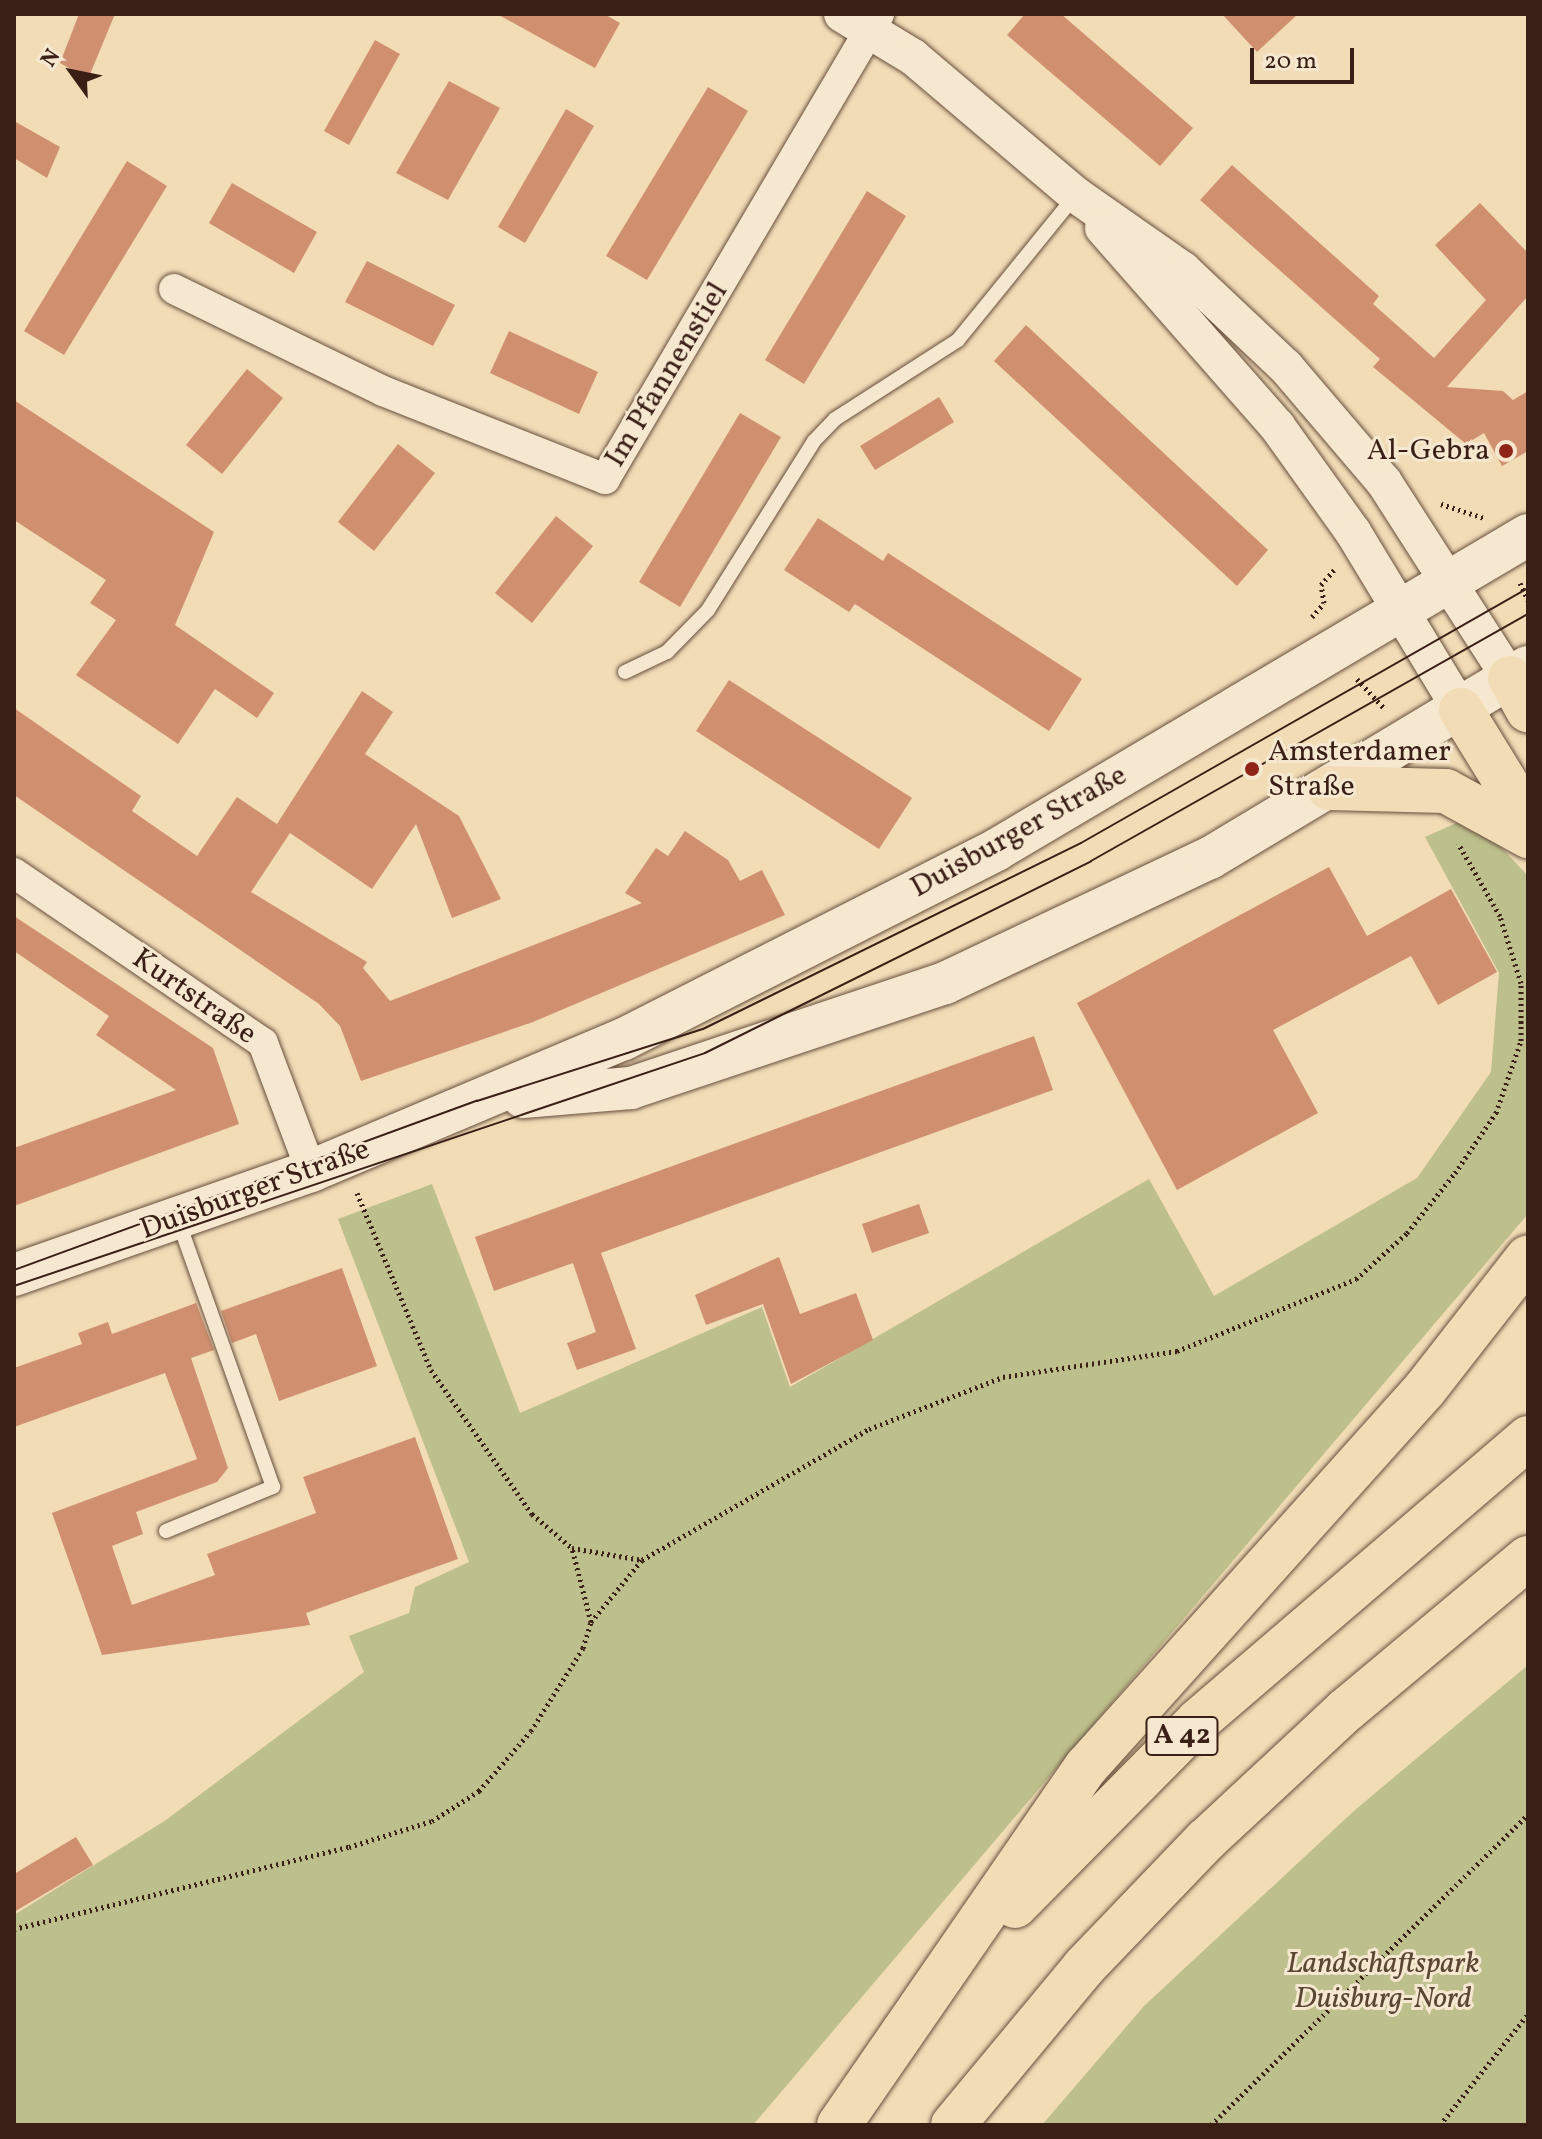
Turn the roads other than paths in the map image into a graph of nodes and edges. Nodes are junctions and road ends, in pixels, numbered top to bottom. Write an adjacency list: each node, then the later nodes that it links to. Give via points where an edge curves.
1 (842, 14): 2 (street)
2 (876, 23): 3 (street); 4 (street, Im Pfannenstiel, via 605,479 383,391)
3 (1076, 195): 6 (street, via 1183,270 1286,367 1384,482); 7 (street, via 1158,297 1277,426); 8 (lane, via 958,340 824,430 708,610 667,652)
4 (174, 289)
5 (1510, 527): 6 (main road, Duisburger Straße)
6 (1452, 579): 7 (main road, Duisburger Straße); 9 (street)
7 (1401, 610): 10 (street); 15 (main road, Duisburger Straße, via 996,850)
8 (625, 672)
9 (1522, 685): 10 (main road, Duisburger Straße)
10 (1461, 710): 11 (main road, Duisburger Straße); 12 (highway)
11 (1329, 788): 13 (highway, via 1446,791); 15 (main road, Duisburger Straße, via 1096,916 874,1012 631,1088)
12 (1528, 819)
13 (1528, 836)
14 (14, 873): 16 (street, Kurtstraße, via 263,1043)
15 (494, 1100): 16 (main road, Duisburger Straße)
16 (328, 1164): 17 (main road, Duisburger Straße)
17 (178, 1218): 19 (main road, Duisburger Straße); 21 (lane, via 273,1487)
18 (1528, 1257): 23 (highway, via 1425,1389 1087,1766)
19 (14, 1275)
20 (1528, 1438): 23 (highway, A 42, via 1198,1721 1006,1915)
21 (166, 1531)
22 (1528, 1558): 25 (highway, via 1346,1710 1206,1840 1084,1967)
23 (874, 2073): 24 (highway, A 42)
24 (839, 2125)
25 (953, 2125)

